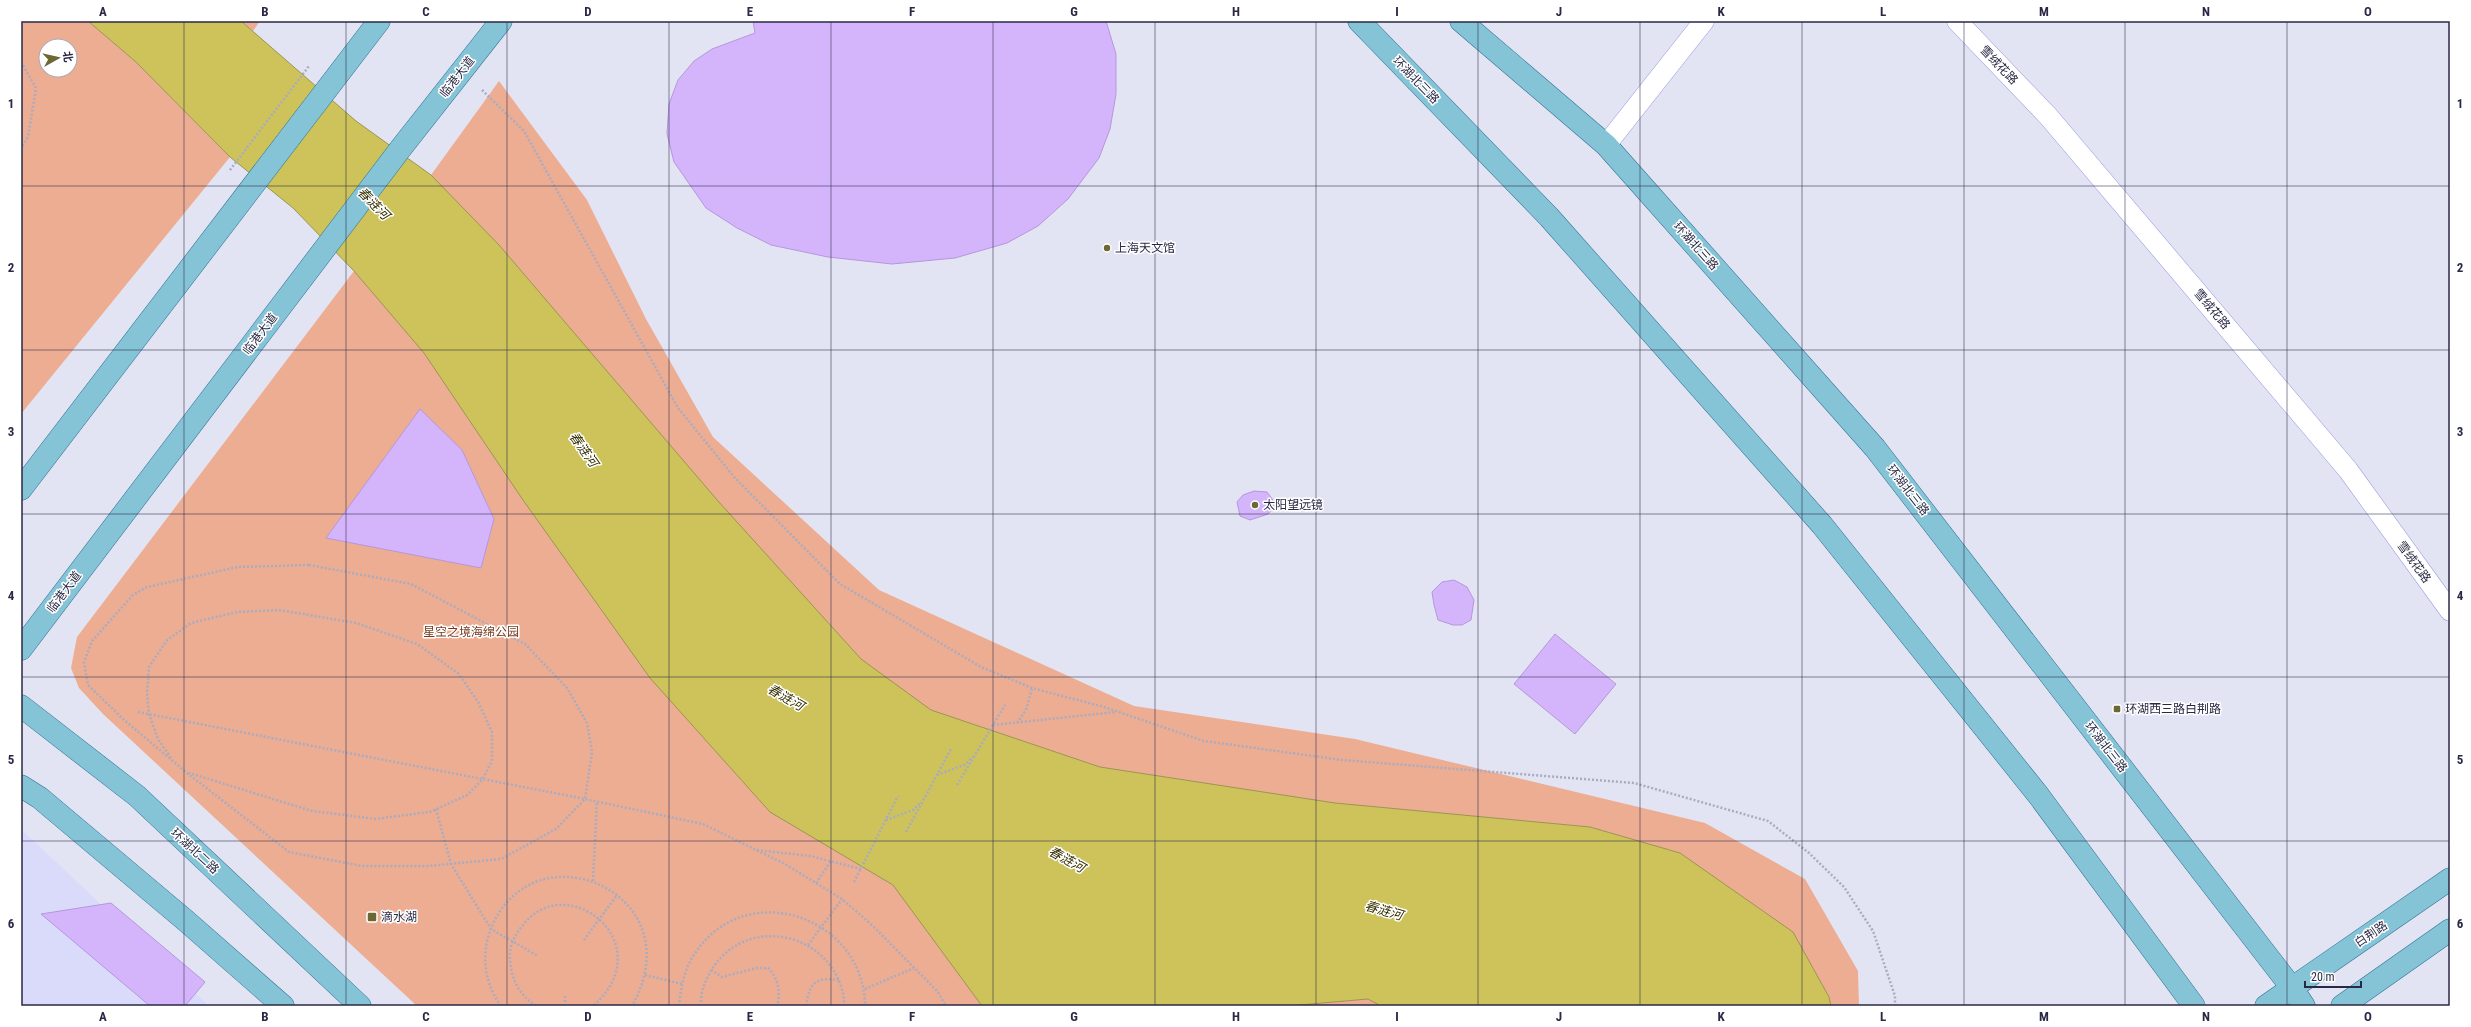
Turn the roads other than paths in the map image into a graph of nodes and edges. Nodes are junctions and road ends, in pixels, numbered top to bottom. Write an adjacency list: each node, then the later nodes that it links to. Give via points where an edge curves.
1 (379, 21): 8 (main road)
2 (501, 21): 10 (main road, 临港大道, via 401,148)
3 (1359, 21): 18 (main road, 环湖北三路, via 1549,217 1822,525 2038,796)
4 (1461, 21): 7 (main road, 环湖北三路)
5 (1704, 21): 7 (street)
6 (1957, 21): 9 (street, 雪绒花路, via 2048,116 2348,470)
7 (1606, 145): 15 (main road, 环湖北三路, via 1875,448)
8 (21, 489)
9 (2450, 611)
10 (21, 648)
11 (21, 706): 17 (main road, 环湖北二路, via 137,796)
12 (21, 786): 16 (main road, via 40,798 186,920)
13 (2450, 879): 15 (main road, 白荆路)
14 (2450, 930): 21 (main road)
15 (2292, 988): 19 (main road, 白荆路); 20 (main road, 环湖北三路)
16 (283, 1006)
17 (360, 1006)
18 (2194, 1006)
19 (2266, 1006)
20 (2304, 1006)
21 (2342, 1006)

